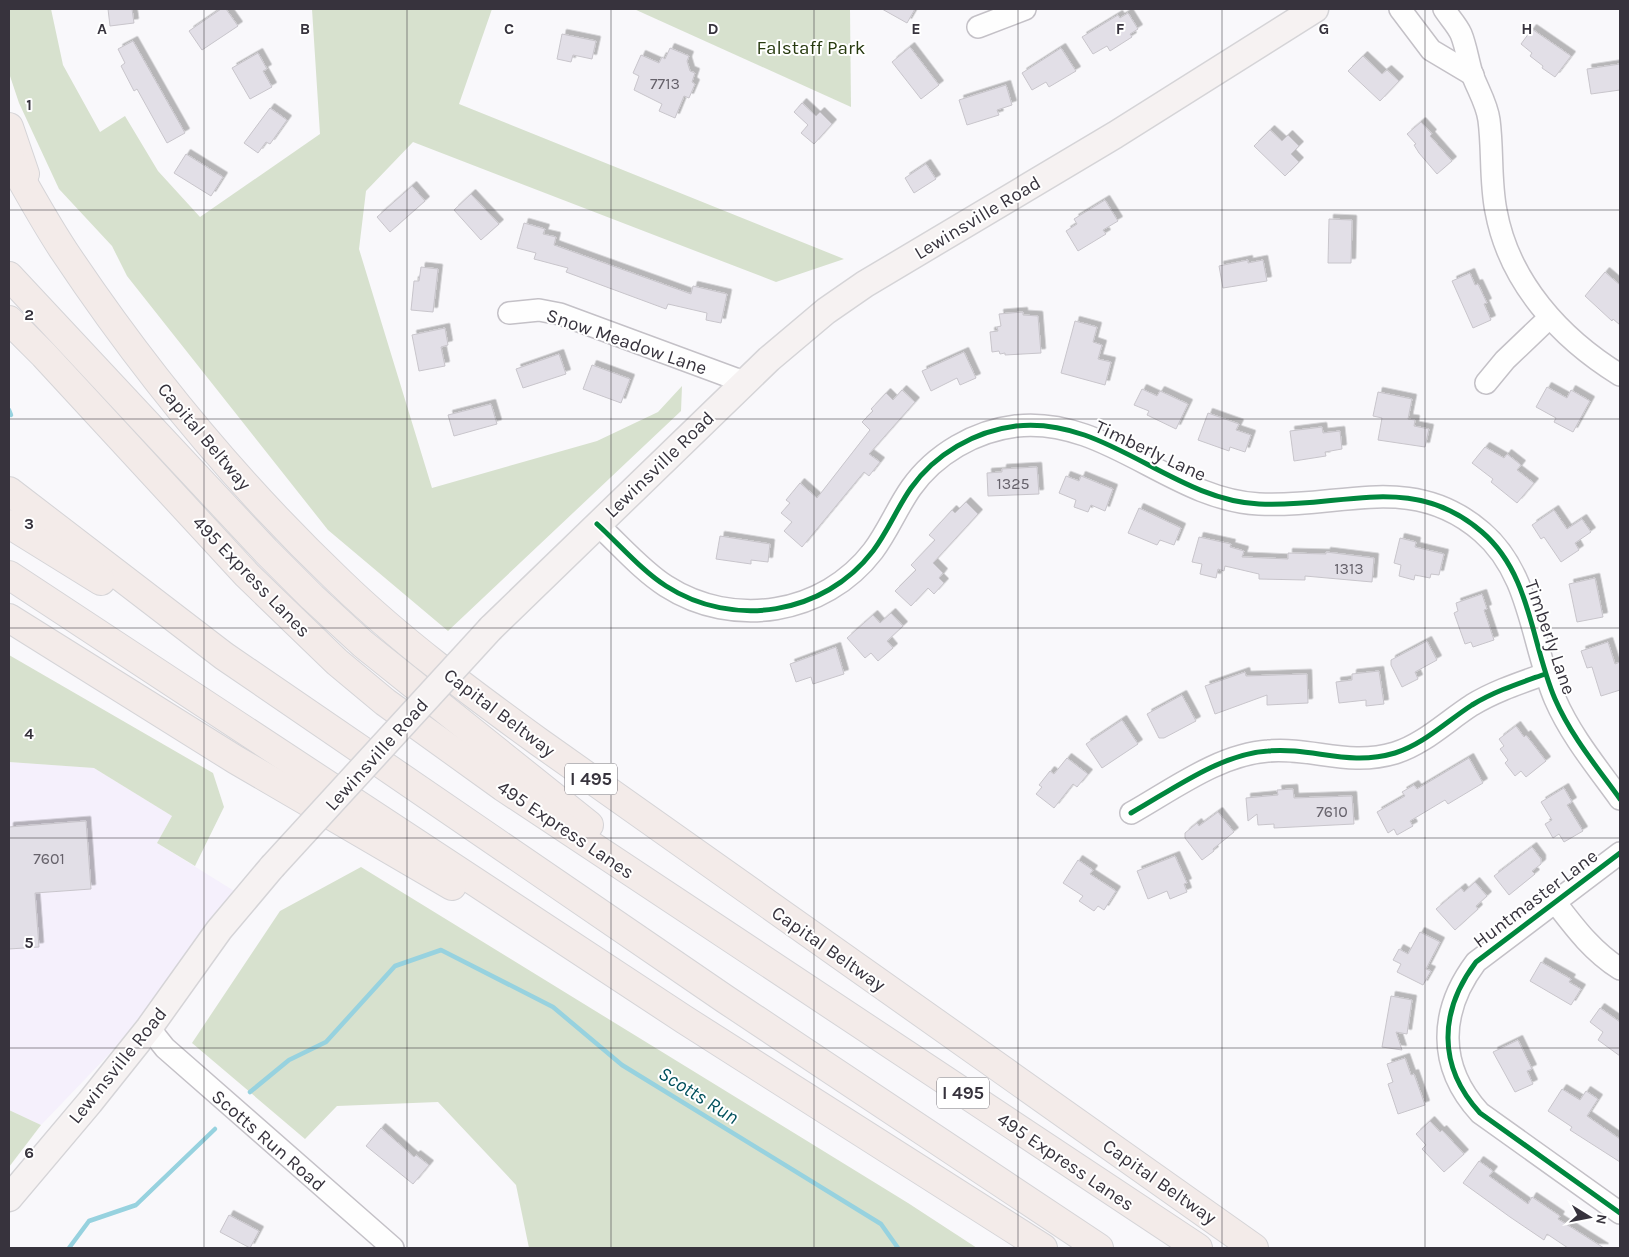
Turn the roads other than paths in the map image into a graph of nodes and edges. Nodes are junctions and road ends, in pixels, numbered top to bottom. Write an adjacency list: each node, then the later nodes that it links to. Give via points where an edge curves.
1 (1024, 9): 5 (street)
2 (1315, 9): 15 (main road, Lewinsville Road, via 1115,135 865,284 797,334)
3 (1400, 9): 6 (street, via 1431,50)
4 (1444, 9): 6 (street, via 1461,34)
5 (978, 27)
6 (1473, 76): 12 (street, via 1489,118 1492,184 1504,240 1515,268)
7 (9, 127): 9 (highway)
8 (9, 158): 9 (highway, Capital Beltway / I 495)
9 (33, 199): 38 (highway, Capital Beltway / I 495, via 111,320 222,460 341,583 404,639 538,742)
10 (9, 276): 28 (highway, via 266,551 363,644)
11 (509, 313): 15 (street, Snow Meadow Lane, via 539,310 560,314)
12 (1550, 318): 14 (street); 16 (street, via 1505,360)
13 (9, 320): 28 (highway, 495 Express Lanes / I 495, via 247,575 337,662 445,747)
14 (1620, 375)
15 (744, 382): 19 (main road, Lewinsville Road)
16 (1486, 383)
17 (9, 492): 22 (highway, I 495)
18 (9, 524): 22 (highway)
19 (597, 524): 23 (street, Timberly Lane, via 662,584 682,596 727,610 777,610 821,595 858,569 874,550 912,486 946,453 990,431 1038,425 1061,428 1083,434 1202,491 1228,499 1283,505 1395,495 1417,498 1462,517 1498,548 1511,567 1525,601); 31 (main road, Lewinsville Road, bridge, via 491,628 272,867 219,930)
20 (9, 575): 30 (highway)
21 (9, 618): 30 (highway, via 309,804)
22 (224, 656): 36 (highway, I 495, via 724,999)
23 (1545, 674): 24 (street, Timberly Lane, via 1572,732); 25 (street, via 1472,705 1418,743 1397,752 1375,758 1352,759 1292,751 1269,750 1248,754 1225,761)
24 (1620, 799)
25 (1131, 813)
26 (1620, 853): 27 (street, Huntmaster Lane)
27 (1555, 902): 29 (street, via 1584,940); 33 (street, Huntmaster Lane, via 1489,950 1463,980 1454,996 1449,1016 1447,1041 1450,1061 1457,1081 1480,1113)
28 (729, 937): 37 (highway, 495 Express Lanes / I 495)
29 (1620, 969)
30 (686, 1020): 35 (highway)
31 (149, 1028): 32 (main road, Lewinsville Road); 34 (street, Scotts Run Road, via 172,1054)
32 (9, 1198)
33 (1620, 1213)
34 (393, 1248)
35 (1043, 1248)
36 (1099, 1248)
37 (1198, 1248)
38 (1254, 1248)

